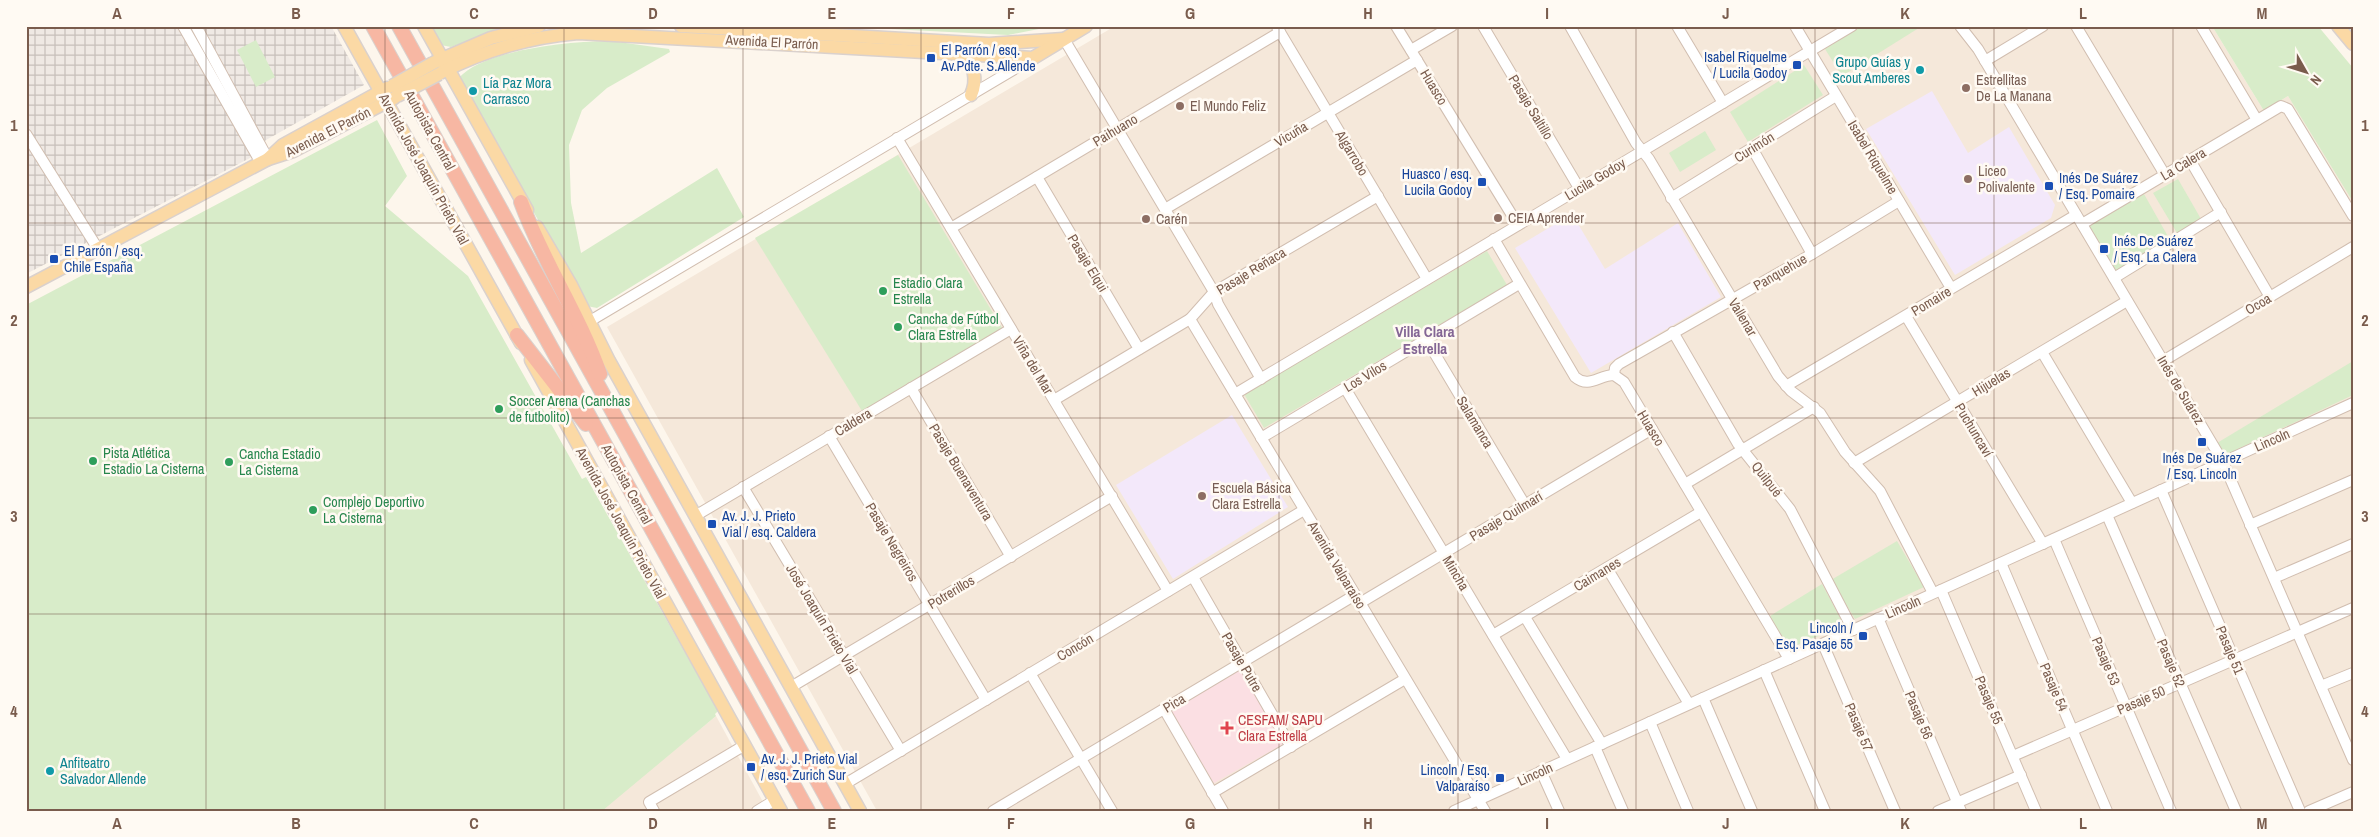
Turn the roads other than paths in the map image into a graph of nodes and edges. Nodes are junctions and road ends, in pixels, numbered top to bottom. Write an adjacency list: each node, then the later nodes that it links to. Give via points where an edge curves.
1 (183, 26): 47 (street)
2 (196, 26): 47 (street)
3 (344, 26): 35 (main road, Avenida José Joaquín Prieto Vial)
4 (373, 26): 99 (highway, Autopista Central)
5 (399, 26): 94 (highway, Autopista Central)
6 (424, 26): 34 (main road)
7 (539, 26): 23 (main road, Avenida El Parrón)
8 (681, 26): 25 (main road, Avenida El Parrón, via 989,44)
9 (1086, 26): 25 (main road)
10 (1396, 26): 28 (street, Huasco)
11 (1452, 26): 28 (street)
12 (1483, 26): 50 (street, Pasaje Saltillo)
13 (1570, 26): 45 (street, Vallenar)
14 (1677, 26): 38 (street)
15 (1795, 26): 29 (street, Isabel Riquelme)
16 (1852, 26): 29 (street, Lucila Godoy)
17 (1960, 26): 26 (street, Inés de Suárez)
18 (1965, 26): 26 (street, Inés de Suárez)
19 (2044, 26): 33 (street)
20 (2076, 26): 48 (street)
21 (2201, 26): 40 (street)
22 (2338, 26): 27 (main road)
23 (521, 28): 34 (main road, Avenida El Parrón, via 484,41)
24 (1278, 29): 39 (street, Algarrobo); 41 (street, Paihuano)
25 (1064, 39): 31 (main road); 41 (street)
26 (1972, 40): 33 (street, Inés de Suárez)
27 (2353, 44)
28 (1411, 50): 32 (street, Huasco)
29 (1810, 52): 37 (street, Isabel Riquelme); 38 (street, Lucila Godoy)
30 (961, 54): 31 (main road, Avenida El Parrón); 34 (main road, Avenida El Parrón, via 578,33 515,43); 36 (main road, via 969,61 974,73)
31 (1032, 58): 36 (street)
32 (1417, 60): 39 (street, Vicuña); 59 (street, Huasco)
33 (1985, 61): 58 (street, Inés de Suárez)
34 (440, 66): 35 (main road, Avenida El Parrón, bridge); 54 (main road)
35 (389, 94): 47 (main road, Avenida El Parrón, via 283,145); 79 (main road, Avenida José Joaquín Prieto Vial)
36 (971, 95): 43 (street)
37 (1836, 96): 44 (street, Curimón); 53 (street, Isabel Riquelme)
38 (1723, 103): 45 (street, Lucila Godoy)
39 (1328, 112): 51 (street, Algarrobo); 55 (street, Vicuña)
40 (2257, 120): 46 (street, La Calera); 57 (street, La Calera, via 2284,106)
41 (1117, 129): 49 (street, Paihuano); 55 (street)
42 (26, 134): 63 (street)
43 (897, 138): 60 (street, Viña del Mar); 76 (street)
44 (1752, 148): 52 (street, Curimón); 64 (street)
45 (1642, 151): 50 (street, Lucila Godoy); 52 (street, Vallenar)
46 (2190, 160): 48 (street, La Calera); 56 (street)
47 (264, 161): 63 (main road, Avenida El Parrón)
48 (2165, 175): 58 (street, La Calera)
49 (1037, 177): 60 (street, Paihuano); 81 (street, Pasaje Elqui)
50 (1579, 188): 59 (street, Lucila Godoy)
51 (1378, 196): 66 (street, Algarrobo); 70 (street, Pasaje Reñaca)
52 (1671, 198): 72 (street, Vallenar)
53 (1899, 201): 64 (street, Panquehue); 69 (street, Isabel Riquelme)
54 (522, 202): 76 (main road); 94 (highway, via 539,248 584,333)
55 (1165, 209): 70 (street)
56 (2220, 212): 65 (street); 71 (street)
57 (2353, 216)
58 (2079, 220): 65 (street, Inés de Suárez); 69 (street, Pomaire)
59 (1518, 225): 61 (street, Lucila Godoy)
60 (951, 228): 77 (street, Viña del Mar)
61 (1494, 239): 66 (street, Lucila Godoy); 67 (street)
62 (2353, 247): 71 (street, Ocoa)
63 (98, 249): 68 (main road, Avenida El Parrón)
64 (1812, 254): 72 (street, Panquehue, via 1740,296)
65 (2114, 278): 73 (street, Inés de Suárez)
66 (1428, 279): 85 (street, Lucila Godoy)
67 (1520, 284): 80 (street, Los Vilos); 84 (street, via 1575,377 1582,382 1590,382)
68 (26, 287)
69 (1951, 288): 74 (street, Pomaire)
70 (1214, 292): 75 (street, Pasaje Reñaca); 85 (street)
71 (2270, 297): 83 (street, Ocoa)
72 (1731, 298): 78 (street, Panquehue); 86 (street, Vallenar)
73 (2128, 301): 82 (street, Hijuelas); 83 (street, Inés de Suárez)
74 (1906, 316): 86 (street, Pomaire); 91 (street, Puchuncaví)
75 (1190, 319): 81 (street, Pasaje Reñaca); 89 (street, Avenida Valparaíso)
76 (590, 321): 112 (main road)
77 (1011, 329): 87 (street, Caldera); 90 (street, Viña del Mar)
78 (1672, 332): 84 (street, Panquehue, via 1619,364); 98 (street, Quilpué)
79 (517, 335): 99 (highway); 153 (main road, Avenida José Joaquín Prieto Vial)
80 (1426, 339): 88 (street, Los Vilos); 108 (street, Salamanca)
81 (1140, 349): 90 (street, Pasaje Reñaca)
82 (2042, 352): 91 (street, Hijuelas); 107 (street)
83 (2163, 360): 100 (street, Inés de Suárez)
84 (1614, 375): 95 (street, Huasco, via 1624,382)
85 (1261, 379): 89 (street, Lucila Godoy)
86 (1786, 386): 93 (street, Vallenar)
87 (911, 388): 96 (street, Caldera); 118 (street, Pasaje Buenaventura)
88 (1345, 388): 97 (street, Los Vilos); 117 (street, Mincha)
89 (1235, 394): 97 (street, Avenida Valparaíso)
90 (1054, 400): 106 (street, Viña del Mar)
91 (1958, 402): 101 (street, Hijuelas); 115 (street, Puchuncaví)
92 (2353, 403): 100 (street, Lincoln)
93 (1814, 407): 98 (street); 101 (street, Vallenar)
94 (611, 408): 173 (highway, Autopista Central)
95 (1652, 429): 103 (street, Huasco); 108 (street, Pasaje Quilmarí)
96 (829, 436): 104 (street, Caldera); 126 (street, Pasaje Negreiros)
97 (1261, 438): 109 (street, Avenida Valparaíso)
98 (1743, 449): 103 (street); 130 (street, Quilpué, via 1794,515)
99 (613, 459): 172 (highway, Autopista Central)
100 (2223, 462): 105 (street, Lincoln); 113 (street, Inés de Suárez)
101 (1854, 463): 124 (street, Vallenar, via 1885,500)
102 (2353, 480): 113 (street)
103 (1684, 484): 110 (street, Huasco)
104 (744, 487): 112 (street, Caldera); 134 (street, José Joaquín Prieto Vial)
105 (2161, 490): 107 (street, Lincoln); 136 (street, Pasaje 51)
106 (1112, 496): 118 (street, Potrerillos); 123 (street, Viña del Mar)
107 (2132, 503): 111 (street, Lincoln)
108 (1525, 505): 117 (street, Pasaje Quilmarí)
109 (1304, 510): 121 (street, Concón); 125 (street, Avenida Valparaíso)
110 (1701, 512): 120 (street, Caimanes); 135 (street, Huasco)
111 (2107, 514): 114 (street, Lincoln); 142 (street, Pasaje 52)
112 (695, 516): 144 (main road)
113 (2250, 525): 122 (street, Inés de Suárez)
114 (2054, 539): 115 (street, Lincoln); 148 (street, Pasaje 53)
115 (2043, 544): 119 (street, Lincoln)
116 (2353, 544): 122 (street)
117 (1444, 553): 125 (street, Pasaje Quilmarí); 132 (street, Mincha)
118 (1010, 557): 126 (street, Potrerillos)
119 (2001, 563): 124 (street, Lincoln); 151 (street, Pasaje 54)
120 (1607, 568): 128 (street, Caimanes); 147 (street)
121 (1193, 576): 123 (street, Concón); 137 (street, Pasaje Putre)
122 (2274, 578): 131 (street, Inés de Suárez)
123 (1168, 591): 139 (street, Concón)
124 (1937, 592): 129 (street, Lincoln); 157 (street, Pasaje 55)
125 (1358, 599): 137 (street, Pica); 141 (street, Avenida Valparaíso)
126 (930, 605): 134 (street, Potrerillos); 146 (street, Pasaje Negreiros)
127 (2353, 608): 131 (street, Pasaje 50)
128 (1524, 617): 132 (street, Caimanes); 154 (street)
129 (1878, 618): 130 (street, Lincoln); 169 (street, Pasaje 56)
130 (1853, 630): 133 (street, Lincoln)
131 (2297, 632): 136 (street, Pasaje 50); 143 (street, Inés de Suárez)
132 (1493, 635): 159 (street, Mincha)
133 (1823, 644): 135 (street, Lincoln); 184 (street, Pasaje 57)
134 (844, 656): 144 (street, Potrerillos); 156 (street, José Joaquín Prieto Vial)
135 (1789, 659): 138 (street, Lincoln)
136 (2234, 660): 142 (street, Pasaje 50); 190 (street, Pasaje 51)
137 (1242, 662): 149 (street, Pica); 155 (street, Pasaje Putre)
138 (1764, 670): 145 (street, Lincoln); 183 (street)
139 (1030, 673): 146 (street, Concón); 158 (street)
140 (2353, 673): 143 (street)
141 (1405, 679): 155 (street); 166 (street, Avenida Valparaíso)
142 (2180, 683): 148 (street, Pasaje 50); 189 (street, Pasaje 52)
143 (2321, 686): 152 (street, Inés de Suárez)
144 (791, 687): 163 (main road)
145 (1703, 698): 147 (street, Lincoln); 182 (street)
146 (986, 700): 156 (street, Concón)
147 (1689, 704): 150 (street, Lincoln)
148 (2126, 707): 151 (street, Pasaje 50); 188 (street, Pasaje 53)
149 (1164, 709): 158 (street, Pica); 165 (street)
150 (1650, 722): 154 (street, Lincoln); 181 (street)
151 (2073, 730): 157 (street, Pasaje 50); 187 (street, Pasaje 54)
152 (2349, 739): 160 (street, Inés de Suárez)
153 (745, 745): 167 (street); 168 (main road, Avenida José Joaquín Prieto Vial)
154 (1599, 745): 159 (street, Lincoln); 180 (street)
155 (1291, 747): 165 (street)
156 (901, 750): 163 (street, Concón)
157 (2013, 756): 162 (street, Pasaje 55)
158 (1081, 759): 170 (street, Pica); 175 (street)
159 (1567, 760): 161 (street, Lincoln)
160 (2353, 760)
161 (1541, 771): 166 (street, Lincoln); 179 (street)
162 (2021, 774): 169 (street); 186 (street, Pasaje 55)
163 (845, 784): 174 (main road)
164 (2353, 792): 191 (street)
165 (1212, 793): 176 (street)
166 (1478, 800): 177 (street, Lincoln); 178 (street, Avenida Valparaíso)
167 (651, 806)
168 (778, 806): 171 (street)
169 (1959, 807): 185 (street)
170 (997, 810)
171 (757, 811)
172 (808, 811)
173 (834, 811)
174 (860, 811)
175 (1112, 811)
176 (1223, 811)
177 (1454, 811)
178 (1485, 811)
179 (1558, 811)
180 (1623, 811)
181 (1688, 811)
182 (1752, 811)
183 (1825, 811)
184 (1895, 811)
185 (1938, 811)
186 (2036, 811)
187 (2107, 811)
188 (2170, 811)
189 (2236, 811)
190 (2300, 811)
191 (2309, 811)

